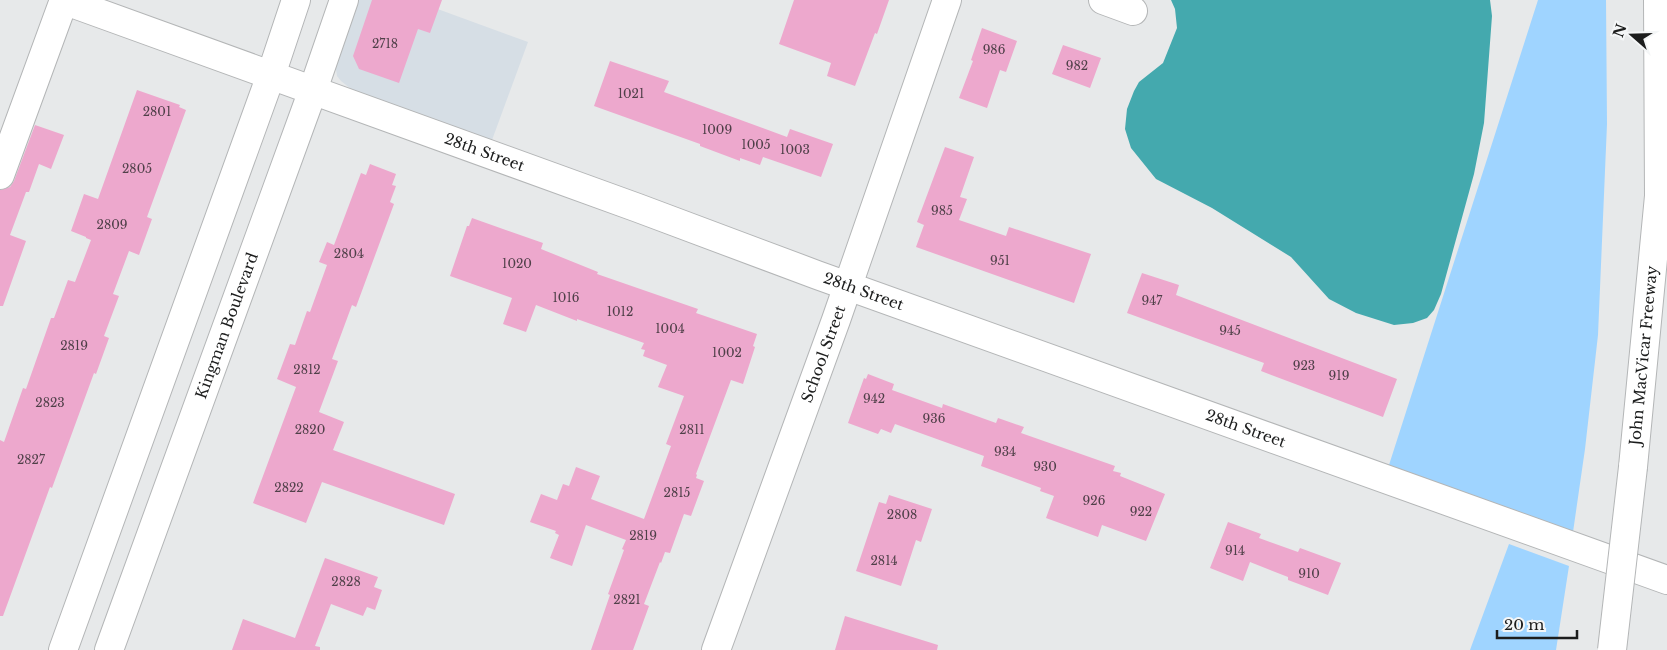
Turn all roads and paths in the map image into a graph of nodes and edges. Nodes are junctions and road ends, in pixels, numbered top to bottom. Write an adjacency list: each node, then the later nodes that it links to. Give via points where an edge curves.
1 (63, 0): 8 (main road, 28th Street); 10 (main road)
2 (296, 0): 8 (main road)
3 (344, 0): 9 (main road, Kingman Boulevard)
4 (946, 0): 11 (main road, School Street)
5 (1103, 0): 7 (main road)
6 (1658, 0): 16 (main road, John MacVicar Freeway, bridge, via 1659,196)
7 (1133, 11)
8 (271, 75): 9 (main road, 28th Street); 13 (main road)
9 (313, 90): 11 (main road, 28th Street); 14 (main road, Kingman Boulevard)
10 (0, 175)
11 (848, 286): 12 (main road, 28th Street); 15 (main road, School Street)
12 (1667, 580)
13 (63, 650)
14 (109, 650)
15 (716, 650)
16 (1612, 650)

